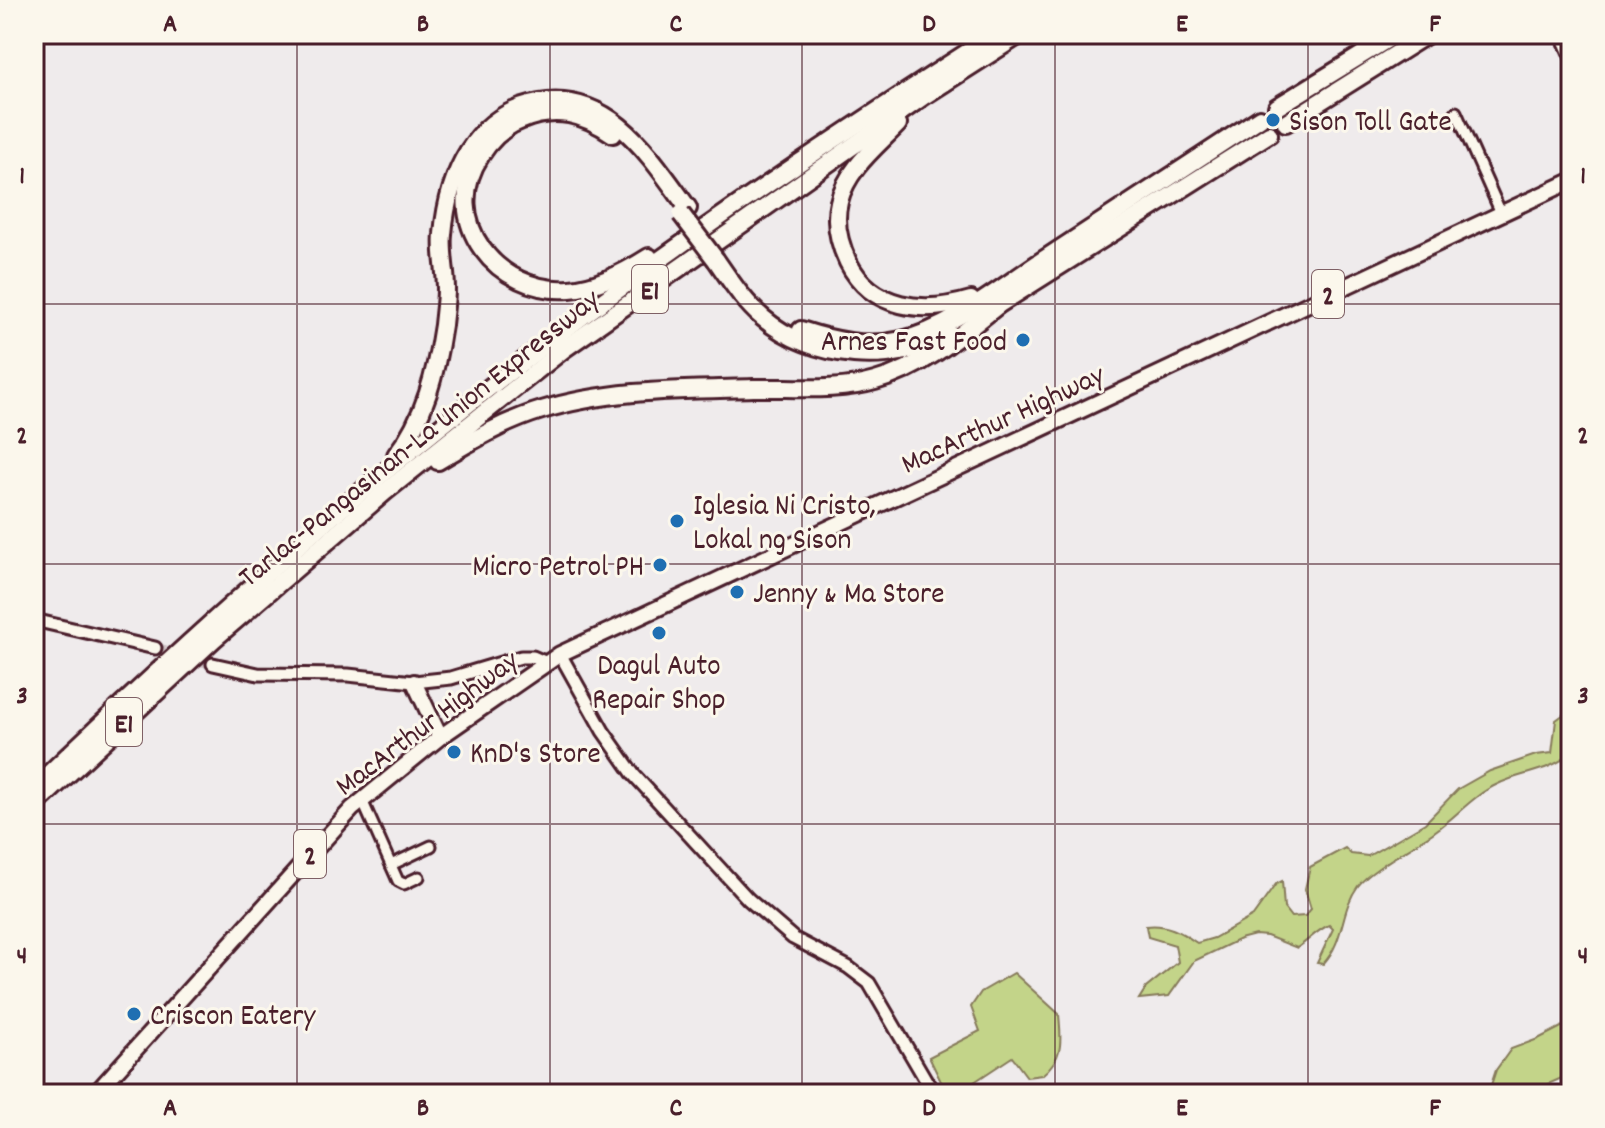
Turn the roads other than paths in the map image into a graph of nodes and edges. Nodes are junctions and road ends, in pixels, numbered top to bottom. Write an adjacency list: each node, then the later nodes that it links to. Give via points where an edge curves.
1 (996, 34): 16 (highway, Tarlac-Pangasinan-La Union Expressway / E1)
2 (1021, 34): 7 (highway, Tarlac-Pangasinan-La Union Expressway / E1)
3 (1396, 34): 8 (highway)
4 (1428, 34): 11 (highway)
5 (1560, 34): 6 (street)
6 (1571, 58)
7 (924, 96): 17 (highway, via 850,175 839,201 837,228 843,251 866,288 886,301 920,309); 19 (highway, Tarlac-Pangasinan-La Union Expressway / E1, via 564,349)
8 (1277, 107)
9 (1456, 112): 15 (street)
10 (1260, 118): 17 (highway)
11 (1286, 123)
12 (1269, 134): 17 (highway)
13 (1571, 181): 15 (highway, MacArthur Highway / 2)
14 (685, 211): 16 (highway, via 617,137 587,118 567,114 531,116 502,130 476,162 468,187 468,218 486,257 532,286 591,285); 17 (highway, via 773,312 799,330 830,339 864,345 902,340); 18 (highway, via 645,150 599,111 564,102 529,105 480,133 450,190 442,237 443,327 428,396 406,443)
15 (1501, 213): 22 (highway, MacArthur Highway / 2)
16 (700, 231): 18 (highway, Tarlac-Pangasinan-La Union Expressway / E1, via 554,337)
17 (996, 299): 19 (highway, via 938,353 875,381 671,390 542,410 481,435)
18 (381, 475): 27 (highway, Tarlac-Pangasinan-La Union Expressway / E1, via 168,660)
19 (385, 492): 29 (highway, Tarlac-Pangasinan-La Union Expressway / E1, via 214,639)
20 (34, 620): 21 (street)
21 (155, 648)
22 (560, 654): 23 (highway, MacArthur Highway / 2); 34 (street, via 634,775 764,913 793,938 869,983)
23 (547, 663): 25 (street, via 521,657 451,678); 26 (highway, MacArthur Highway / 2)
24 (213, 664): 25 (street, via 258,674)
25 (414, 682): 26 (highway)
26 (440, 737): 28 (highway, MacArthur Highway / 2)
27 (34, 788)
28 (362, 800): 31 (street); 33 (highway, MacArthur Highway / 2)
29 (34, 806)
30 (431, 846): 31 (street)
31 (391, 865): 32 (street, via 400,883)
32 (419, 877)
33 (95, 1094)
34 (934, 1094)

